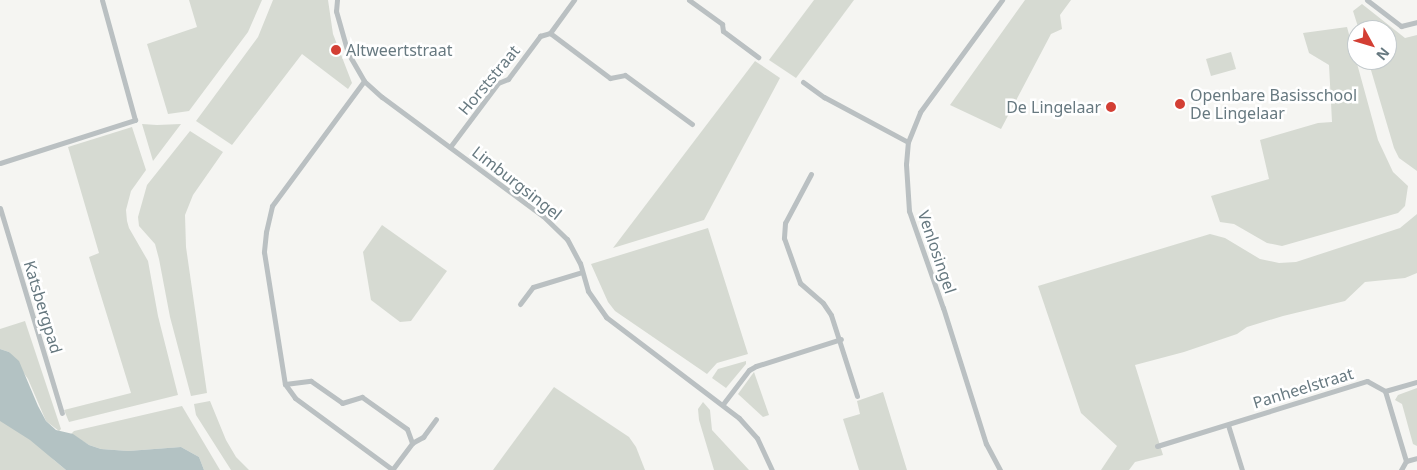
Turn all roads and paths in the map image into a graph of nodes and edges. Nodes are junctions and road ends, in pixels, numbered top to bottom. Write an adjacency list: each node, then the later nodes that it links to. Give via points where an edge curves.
1 (102, 0): 15 (street, via 135,120)
2 (337, 0): 10 (street, Limburgsingel, via 336,11 348,53)
3 (574, 0): 8 (street, Horststraat)
4 (689, 0): 9 (street, via 722,24 723,31)
5 (1002, 0): 13 (street, Venlosingel, via 920,112)
6 (1367, 0): 7 (street, via 1401,26)
7 (1417, 22)
8 (550, 33): 12 (street, via 610,78 625,75); 14 (street, Horststraat, via 540,36 508,79 498,83)
9 (758, 57)
10 (364, 81): 14 (street, Limburgsingel); 22 (street, via 272,206 264,252)
11 (803, 82): 13 (street)
12 (692, 124)
13 (908, 142): 35 (street, Venlosingel, via 909,210 986,444)
14 (450, 147): 18 (street, Limburgsingel, via 543,216 567,240)
15 (0, 163)
16 (811, 174): 20 (street, via 785,223 784,238 800,283 823,303)
17 (0, 208): 26 (street, Katsbergpad)
18 (582, 272): 19 (street, via 533,287); 25 (street, Limburgsingel, via 588,291 606,317)
19 (520, 304)
20 (840, 339): 24 (street); 25 (street, via 757,365 749,370)
21 (1417, 382): 23 (street)
22 (285, 384): 29 (street, via 311,381 342,403 362,397 407,429); 33 (street, via 295,398)
23 (1385, 392): 28 (street, Panheelstraat, via 1367,381); 32 (street)
24 (857, 396)
25 (723, 404): 34 (street, Limburgsingel, via 757,438)
26 (62, 413)
27 (436, 419): 29 (street, via 423,437)
28 (1228, 425): 30 (street, Panheelstraat); 36 (street)
29 (412, 443): 33 (street)
30 (1157, 446)
31 (1417, 458): 32 (street)
32 (1406, 461): 37 (street)
33 (392, 470)
34 (772, 470)
35 (1000, 470)
36 (1242, 470)
37 (1401, 470)

